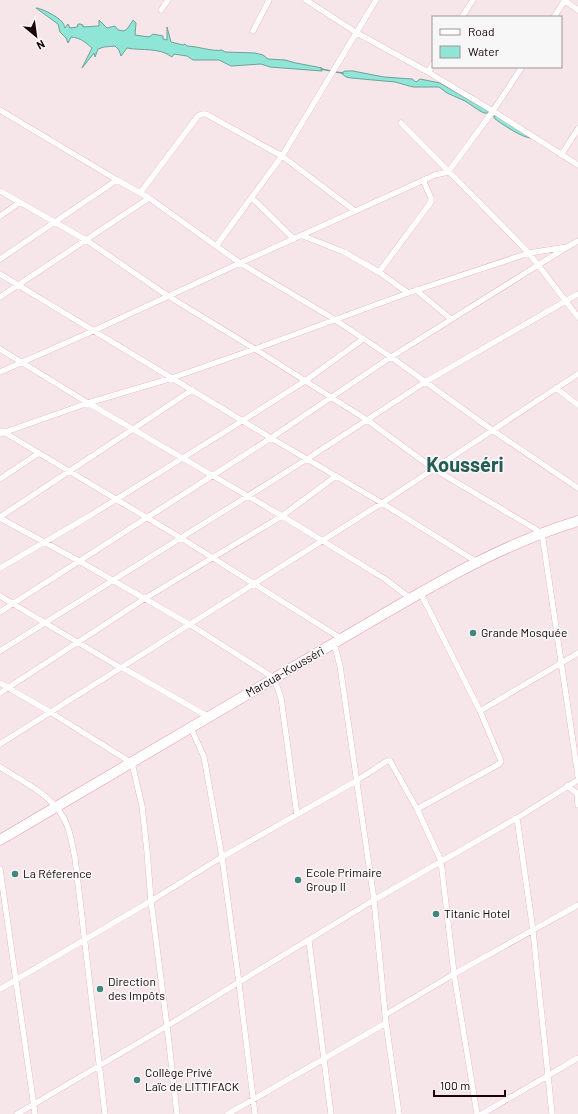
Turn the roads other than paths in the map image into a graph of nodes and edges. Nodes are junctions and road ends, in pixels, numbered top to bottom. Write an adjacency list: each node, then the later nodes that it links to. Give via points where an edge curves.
1 (168, 0): 7 (street)
2 (269, 0): 11 (street)
3 (306, 0): 12 (street)
4 (376, 0): 12 (street)
5 (473, 0): 9 (street)
6 (564, 0): 8 (street); 10 (street)
7 (161, 10)
8 (578, 10)
9 (463, 16)
10 (555, 16)
11 (253, 31)
12 (357, 32): 15 (street); 21 (street)
13 (432, 66): 15 (street)
14 (521, 68): 17 (street)
15 (428, 72): 17 (street)
16 (0, 110): 24 (street)
17 (493, 111): 20 (street); 23 (street)
18 (401, 123): 23 (street)
19 (578, 128): 20 (street)
20 (561, 155): 22 (street)
21 (282, 156): 27 (street, via 202,114); 29 (street); 31 (street)
22 (578, 165)
23 (448, 172): 25 (street); 40 (street)
24 (117, 180): 27 (street); 33 (street)
25 (423, 180): 31 (street); 44 (street, via 431,202)
26 (0, 191): 30 (street)
27 (140, 193): 28 (street)
28 (149, 198): 36 (street); 38 (street)
29 (252, 198): 35 (street); 38 (street)
30 (19, 203): 32 (street); 33 (street)
31 (355, 211): 34 (street)
32 (0, 216)
33 (56, 222): 36 (street); 41 (street)
34 (303, 236): 35 (street); 44 (street, via 338,248)
35 (294, 239): 42 (street)
36 (86, 240): 46 (street); 50 (street)
37 (578, 241): 39 (street)
38 (216, 246): 42 (street)
39 (568, 247): 40 (street); 43 (street)
40 (529, 253): 43 (street); 47 (street)
41 (0, 259)
42 (240, 263): 50 (street); 54 (street)
43 (538, 265): 52 (street); 55 (street)
44 (379, 272): 48 (street)
45 (0, 274): 46 (street)
46 (18, 285): 51 (street); 56 (street)
47 (416, 290): 48 (street); 55 (street)
48 (408, 293): 54 (street)
49 (578, 294): 52 (street)
50 (168, 296): 56 (street); 59 (street)
51 (0, 297)
52 (566, 301): 53 (street); 66 (street)
53 (578, 317)
54 (334, 319): 57 (street); 59 (street)
55 (451, 319): 60 (street)
56 (93, 331): 61 (street); 64 (street)
57 (363, 339): 60 (street); 65 (street)
58 (0, 348): 61 (street)
59 (255, 349): 64 (street); 65 (street)
60 (391, 357): 66 (street); 69 (street)
61 (20, 362): 62 (street); 70 (street)
62 (0, 372)
63 (578, 374): 67 (street)
64 (172, 378): 68 (street); 70 (street)
65 (305, 381): 69 (street); 72 (street)
66 (425, 382): 73 (street); 75 (street)
67 (556, 388): 71 (street); 75 (street)
68 (192, 390): 72 (street); 74 (street)
69 (331, 398): 73 (street); 77 (street)
70 (88, 403): 74 (street); 76 (street)
71 (578, 405)
72 (242, 420): 77 (street); 79 (street)
73 (367, 420): 80 (street); 81 (street)
74 (133, 428): 79 (street); 82 (street)
75 (492, 430): 81 (street); 86 (street)
76 (1, 432): 78 (street)
77 (271, 438): 80 (street); 83 (street)
78 (39, 453): 82 (street); 85 (street)
79 (182, 457): 83 (street); 88 (street)
80 (308, 459): 84 (street); 87 (street)
81 (434, 469): 89 (street); 94 (street)
82 (69, 471): 88 (street); 91 (street)
83 (212, 476): 87 (street); 92 (street)
84 (336, 476): 89 (street); 90 (street)
85 (0, 479)
86 (578, 488)
87 (248, 497): 90 (street); 95 (street)
88 (116, 499): 92 (street); 97 (street)
89 (382, 503): 96 (street); 100 (street)
90 (282, 516): 96 (street); 98 (street)
91 (0, 517): 97 (street)
92 (145, 518): 95 (street); 99 (street)
93 (578, 521): 94 (highway, Maroua-Kousséri)
94 (542, 533): 100 (highway, Maroua-Kousséri); 116 (street)
95 (180, 538): 98 (street); 102 (street)
96 (322, 541): 103 (street); 106 (street, via 385,579)
97 (44, 542): 99 (street); 101 (street)
98 (213, 558): 103 (street); 107 (street)
99 (79, 561): 102 (street); 108 (street)
100 (477, 562): 104 (highway, Maroua-Kousséri)
101 (0, 568)
102 (113, 580): 107 (street); 110 (street)
103 (254, 584): 111 (street); 112 (street)
104 (420, 592): 106 (highway, Maroua-Kousséri); 122 (street)
105 (0, 596): 108 (street)
106 (410, 598): 112 (highway, Maroua-Kousséri)
107 (144, 599): 111 (street); 113 (street)
108 (14, 604): 109 (street); 110 (street)
109 (0, 612)
110 (46, 623): 113 (street); 114 (street)
111 (189, 624): 117 (street); 118 (street)
112 (338, 641): 118 (highway, Maroua-Kousséri); 131 (street)
113 (79, 642): 117 (street); 120 (street)
114 (0, 651)
115 (578, 653): 116 (street)
116 (560, 664): 122 (street); 129 (street)
117 (120, 668): 123 (street); 124 (street)
118 (274, 678): 124 (highway, Maroua-Kousséri); 137 (street, via 281,698)
119 (0, 684): 120 (street)
120 (8, 688): 121 (street); 123 (street)
121 (0, 693)
122 (480, 710): 136 (street, via 501,757 501,763)
123 (50, 712): 126 (street); 127 (street)
124 (209, 718): 125 (highway, Maroua-Kousséri)
125 (191, 728): 127 (highway, Maroua-Kousséri); 140 (street, via 204,757)
126 (0, 744)
127 (132, 763): 135 (highway, Maroua-Kousséri); 144 (street, via 142,806)
128 (0, 767): 135 (street, via 50,799)
129 (578, 776)
130 (578, 780): 132 (street)
131 (356, 781): 136 (street, via 390,761); 137 (street); 143 (street)
132 (567, 786): 133 (street); 138 (street)
133 (577, 794): 134 (street)
134 (578, 805)
135 (57, 807): 139 (highway, Maroua-Kousséri); 147 (street, via 68,826 75,858)
136 (417, 809): 141 (street)
137 (297, 815): 140 (street)
138 (517, 818): 141 (street); 146 (street)
139 (0, 840)
140 (222, 857): 144 (street); 151 (street)
141 (441, 861): 143 (street); 149 (street)
142 (0, 869): 150 (street)
143 (374, 900): 148 (street); 153 (street)
144 (151, 901): 147 (street); 155 (street)
145 (578, 905): 146 (street)
146 (533, 931): 149 (street); 159 (street)
147 (84, 940): 150 (street); 158 (street)
148 (309, 941): 151 (street); 156 (street)
149 (454, 974): 153 (street); 170 (street)
150 (16, 980): 152 (street); 161 (street)
151 (240, 983): 155 (street); 160 (street)
152 (0, 989)
153 (385, 1015): 154 (street)
154 (386, 1023): 156 (street); 169 (street)
155 (168, 1026): 158 (street); 165 (street)
156 (324, 1058): 160 (street); 168 (street)
157 (578, 1058): 159 (street)
158 (100, 1064): 161 (street); 164 (street)
159 (549, 1075): 171 (street); 172 (street)
160 (253, 1099): 166 (street); 167 (street)
161 (34, 1104): 162 (street); 163 (street)
162 (17, 1114)
163 (35, 1114)
164 (105, 1114)
165 (177, 1114)
166 (228, 1114)
167 (255, 1114)
168 (331, 1114)
169 (399, 1114)
170 (477, 1114)
171 (482, 1114)
172 (552, 1114)

